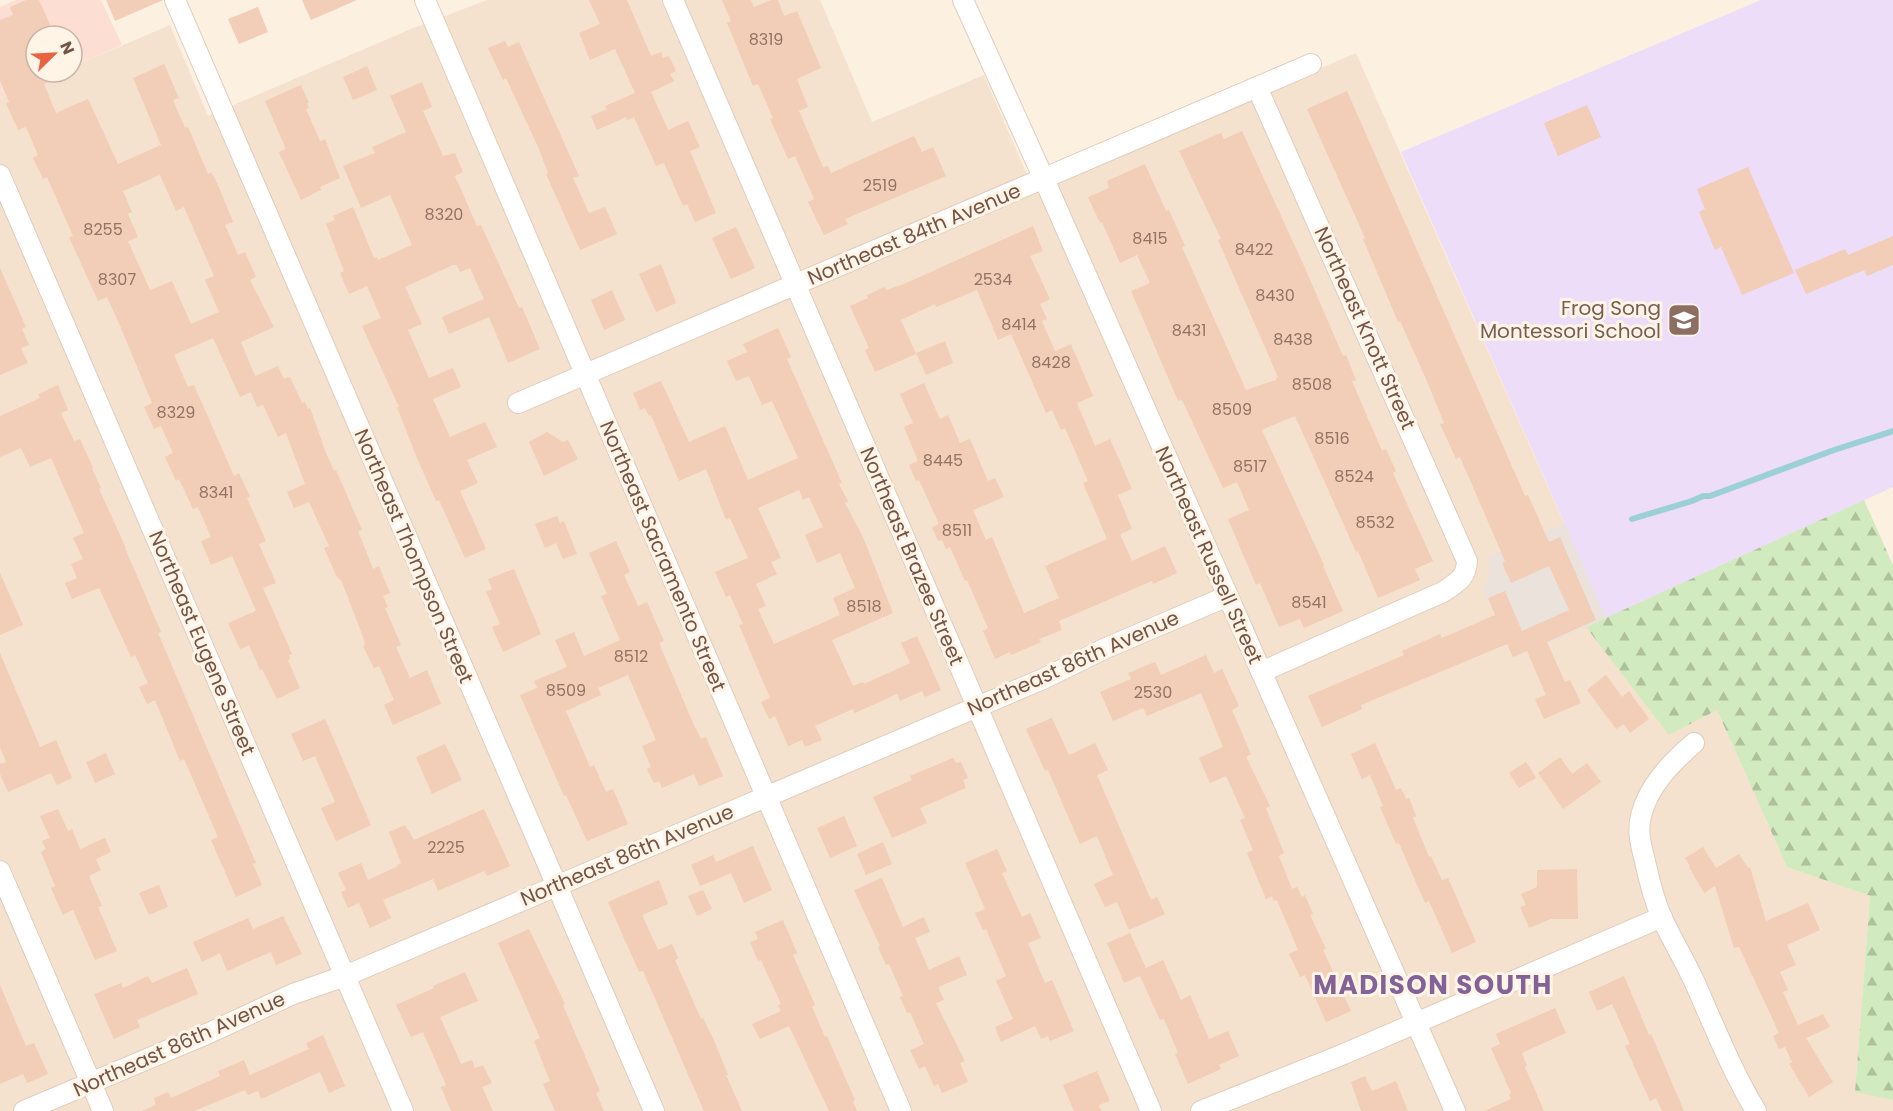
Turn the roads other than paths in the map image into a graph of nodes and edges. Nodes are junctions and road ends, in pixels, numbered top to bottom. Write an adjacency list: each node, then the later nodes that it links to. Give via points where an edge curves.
1 (175, 0): 18 (street, Northeast Thompson Street)
2 (425, 0): 10 (street, Northeast Sacramento Street)
3 (673, 0): 9 (street, Northeast Brazee Street)
4 (963, 0): 8 (street, Northeast Russell Street)
5 (1311, 64): 6 (street, Northeast 84th Avenue)
6 (1257, 87): 8 (street, Northeast 84th Avenue); 13 (street, Northeast Knott Street, via 1467,561 1459,581 1443,592)
7 (0, 175): 20 (street, Northeast Eugene Street)
8 (1044, 179): 9 (street, Northeast 84th Avenue); 12 (street, Northeast Russell Street)
9 (795, 284): 10 (street, Northeast 84th Avenue); 14 (street, Northeast Brazee Street)
10 (585, 375): 11 (street, Northeast 84th Avenue); 16 (street, Northeast Sacramento Street)
11 (518, 403)
12 (1228, 596): 13 (street, Northeast Russell Street); 14 (street, Northeast 86th Avenue)
13 (1261, 672): 21 (street, Northeast Russell Street)
14 (976, 706): 16 (street, Northeast 86th Avenue); 28 (street, Northeast Brazee Street)
15 (1694, 743): 19 (street, via 1663,773 1641,815 1641,845)
16 (765, 795): 18 (street, Northeast 86th Avenue); 27 (street, Northeast Sacramento Street)
17 (0, 871): 22 (street)
18 (556, 886): 20 (street, Northeast 86th Avenue); 26 (street, Northeast Thompson Street)
19 (1662, 917): 21 (street); 31 (street)
20 (345, 976): 22 (street, Northeast 86th Avenue, via 293,994); 25 (street, Northeast Eugene Street)
21 (1417, 1022): 29 (street); 30 (street, Northeast Russell Street)
22 (91, 1083): 23 (street, Northeast 86th Avenue); 24 (street)
23 (24, 1111)
24 (103, 1111)
25 (404, 1111)
26 (654, 1111)
27 (901, 1111)
28 (1151, 1111)
29 (1201, 1111)
30 (1455, 1111)
31 (1756, 1111)

